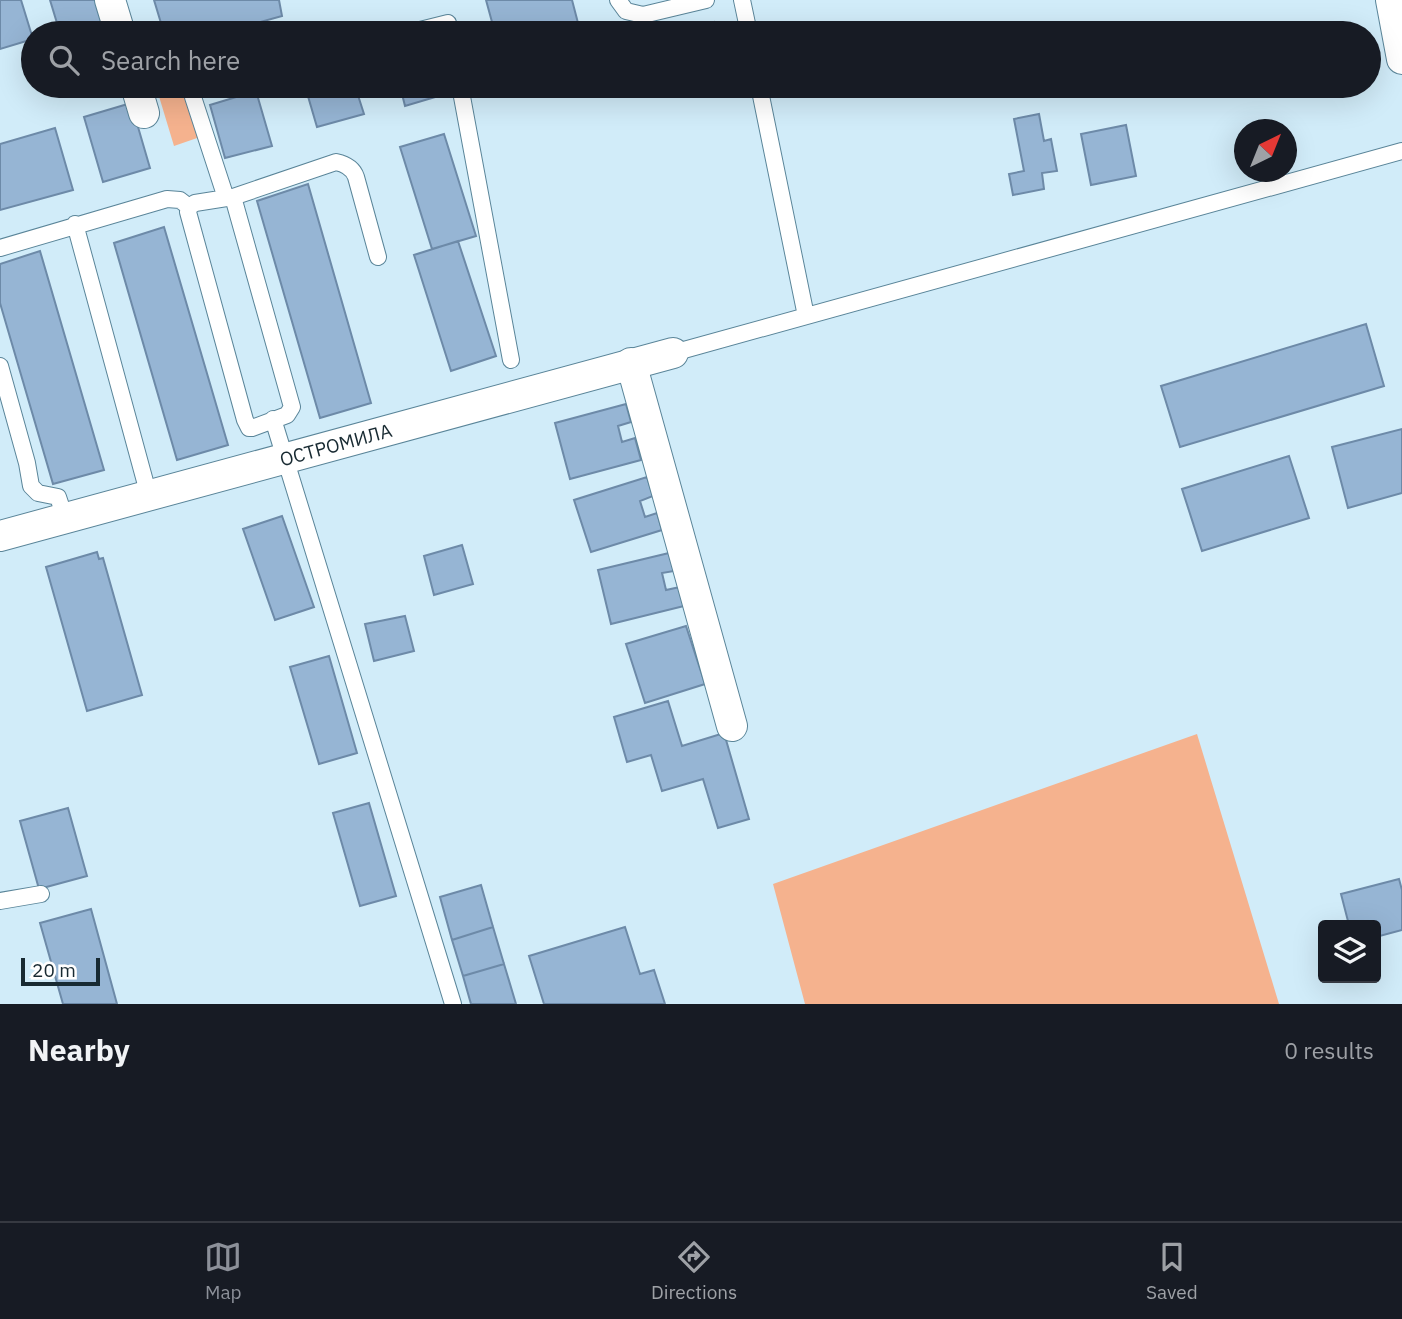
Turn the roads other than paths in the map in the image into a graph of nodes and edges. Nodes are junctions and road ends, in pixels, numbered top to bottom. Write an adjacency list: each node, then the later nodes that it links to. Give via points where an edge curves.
1 (110, 0): 6 (street)
2 (618, 0): 3 (lane, via 626,11 643,15)
3 (706, 0)
4 (742, 0): 7 (lane)
5 (1391, 0): 8 (street)
6 (116, 21)
7 (746, 21)
8 (1402, 59)
9 (193, 98): 13 (lane)
10 (462, 98): 20 (lane)
11 (762, 98): 18 (lane)
12 (1402, 151): 18 (lane)
13 (229, 197): 14 (lane); 17 (lane, via 336,162 344,164 356,177); 23 (lane, via 292,407 287,415)
14 (188, 207): 15 (lane, via 180,200 167,199); 23 (lane, via 245,420 252,428)
15 (75, 224): 16 (lane); 25 (lane)
16 (0, 248)
17 (378, 257)
18 (806, 316): 19 (lane)
19 (673, 353): 21 (street, ОСТРОМИЛА)
20 (511, 360)
21 (631, 363): 24 (street, ОСТРОМИЛА); 28 (street)
22 (0, 366): 26 (lane, via 31,486 38,493 58,497)
23 (273, 419): 24 (lane)
24 (286, 458): 25 (street, ОСТРОМИЛА); 31 (lane)
25 (149, 496): 26 (street, ОСТРОМИЛА)
26 (65, 518): 27 (street, ОСТРОМИЛА)
27 (0, 536)
28 (733, 726)
29 (41, 894): 30 (lane)
30 (0, 901)
31 (453, 1004)

